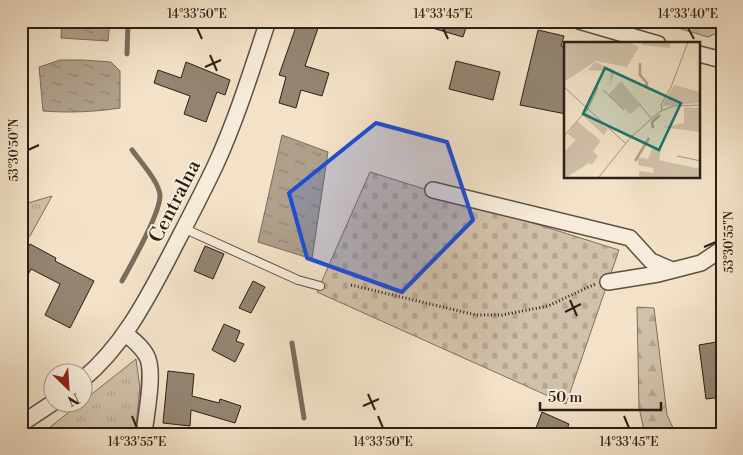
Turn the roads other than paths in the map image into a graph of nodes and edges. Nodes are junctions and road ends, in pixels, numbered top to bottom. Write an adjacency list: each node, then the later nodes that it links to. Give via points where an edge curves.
1 (268, 21): 7 (street, Centralna, via 216,164)
2 (578, 21): 3 (street)
3 (651, 42)
4 (700, 54): 5 (street)
5 (722, 60)
6 (433, 190): 9 (street, via 630,238 651,261)
7 (184, 228): 11 (lane, via 298,280); 12 (street, Centralna, via 146,301)
8 (722, 249): 9 (street, via 701,263)
9 (672, 270): 10 (street)
10 (608, 282)
11 (320, 286)
12 (125, 333): 13 (street, Centralna); 16 (street, via 148,358 150,369)
13 (92, 371)
14 (42, 410): 15 (street)
15 (21, 424)
16 (144, 434)

